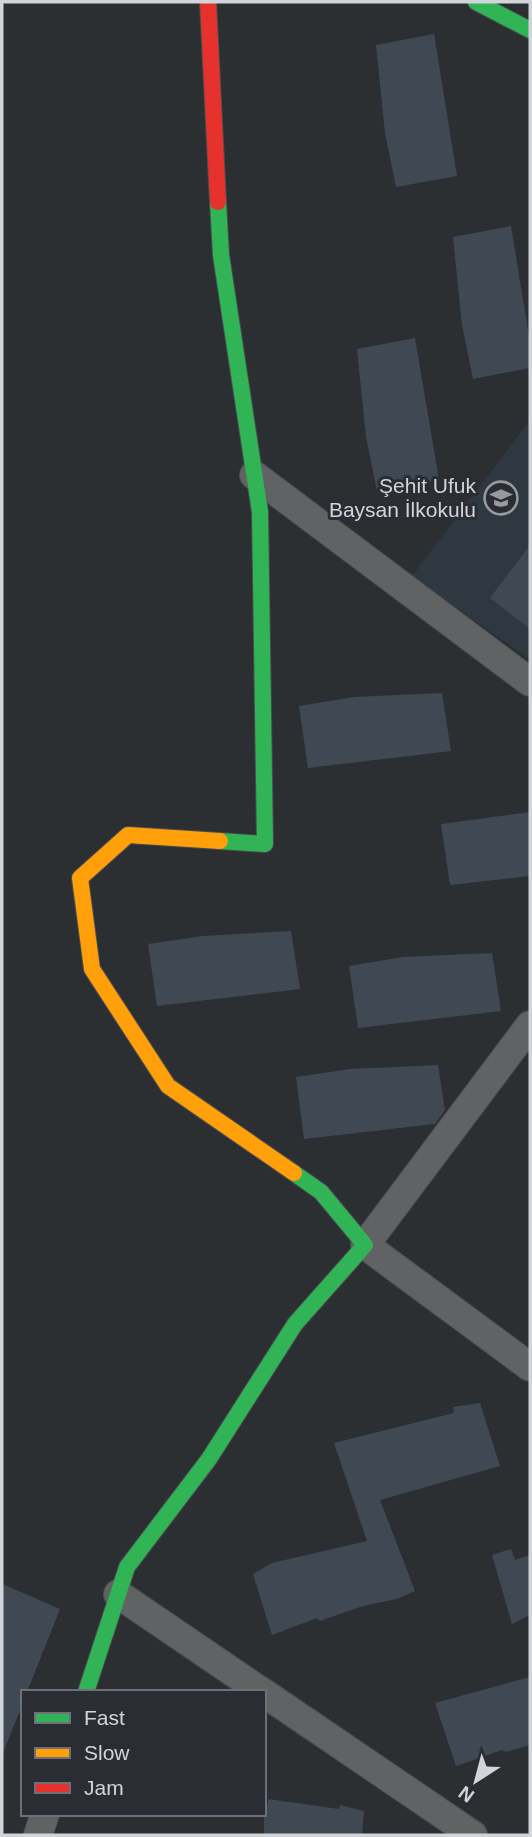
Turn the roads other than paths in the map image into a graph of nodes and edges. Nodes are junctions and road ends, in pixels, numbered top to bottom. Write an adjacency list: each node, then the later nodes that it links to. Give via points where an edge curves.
1 (208, 2): 4 (street, via 221,255)
2 (476, 2): 3 (street)
3 (530, 30)
4 (254, 475): 5 (street); 7 (street, via 260,512 265,844 128,835 80,878 92,969 168,1086 321,1192)
5 (530, 682)
6 (530, 1025): 7 (street)
7 (365, 1245): 8 (street); 9 (street, via 295,1324 209,1459 127,1567)
8 (530, 1367)
9 (118, 1594): 10 (street); 11 (street)
10 (87, 1690)
11 (259, 1690)
12 (266, 1695): 15 (street)
13 (44, 1816): 14 (street)
14 (38, 1835)
15 (473, 1835)

